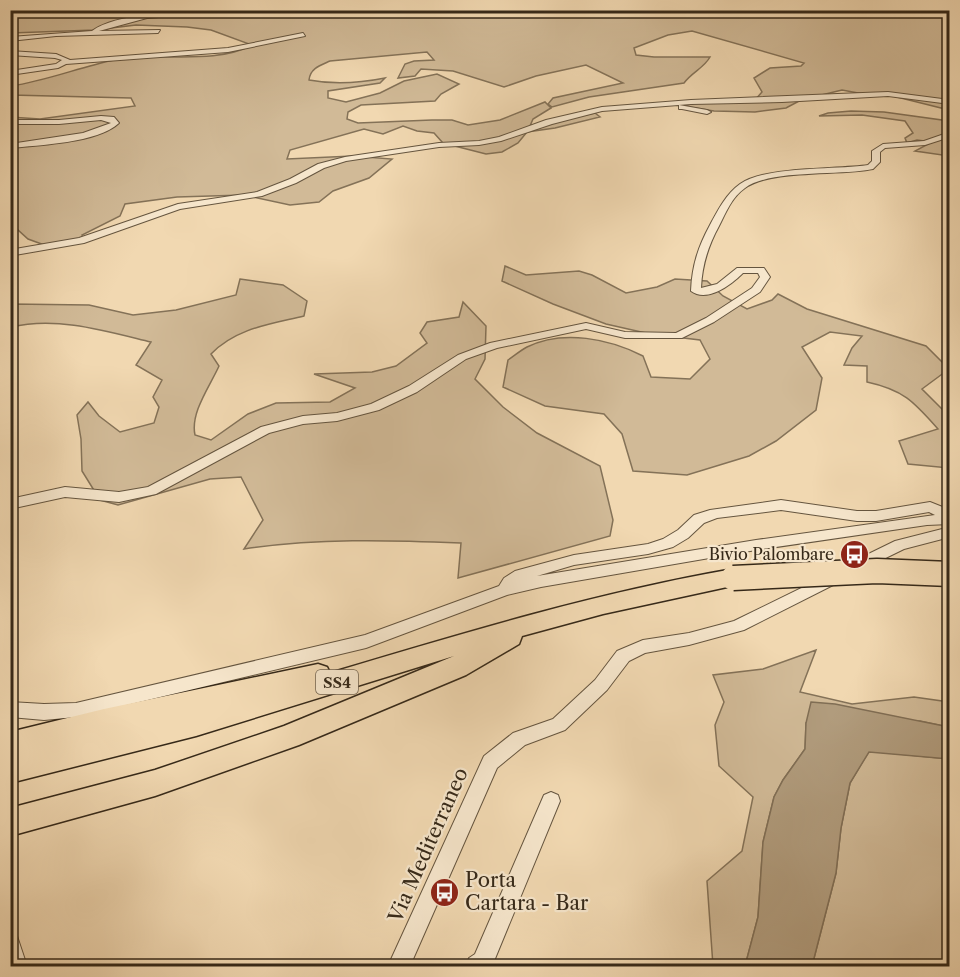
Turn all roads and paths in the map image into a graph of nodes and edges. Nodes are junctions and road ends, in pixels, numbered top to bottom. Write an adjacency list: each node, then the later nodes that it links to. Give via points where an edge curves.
1 (238, 10): 3 (street, via 147,16 101,27)
2 (158, 31): 3 (street)
3 (93, 33): 5 (street)
4 (303, 35): 7 (street, via 228,50)
5 (10, 39)
6 (10, 53): 7 (street, via 56,56 66,58)
7 (66, 62): 8 (street, via 52,68)
8 (10, 73)
9 (950, 102): 10 (street, via 888,94)
10 (655, 104): 11 (street); 16 (street, via 574,114 479,143 345,159 259,194 178,207 71,244)
11 (707, 112)
12 (10, 122): 14 (street, via 101,118 115,123 102,131)
13 (950, 134): 17 (street, via 925,143 883,146 876,151 876,162 870,167 746,183 727,202 696,263 696,291 726,285 740,270 761,270 765,277 756,290 678,336 625,335 586,326 494,345 462,357 413,390 375,407 265,430 141,494 119,497 65,492)
14 (10, 146)
15 (11, 241): 16 (street, via 17,246)
16 (13, 254)
17 (10, 504)
18 (950, 518): 21 (street, via 756,545); 21 (street, via 930,507 857,516 781,505 715,513 699,519 668,543 574,560 515,577)
19 (950, 532): 31 (street, Via Mediterraneo, via 900,545 738,626 643,647 622,656 601,685 559,725 519,739 490,762)
20 (950, 574): 22 (highway, SS4, bridge, via 877,571 733,578 613,600)
21 (505, 590): 24 (street, via 366,641 76,710)
22 (545, 618): 23 (highway, SS4); 28 (highway, via 457,667 289,736 155,783)
23 (453, 645): 25 (highway); 26 (highway, SS4, via 221,718)
24 (10, 709)
25 (10, 745)
26 (10, 770)
27 (551, 801): 32 (street, via 483,962)
28 (10, 822)
29 (10, 943): 30 (street)
30 (16, 966)
31 (399, 966)
32 (477, 966)

